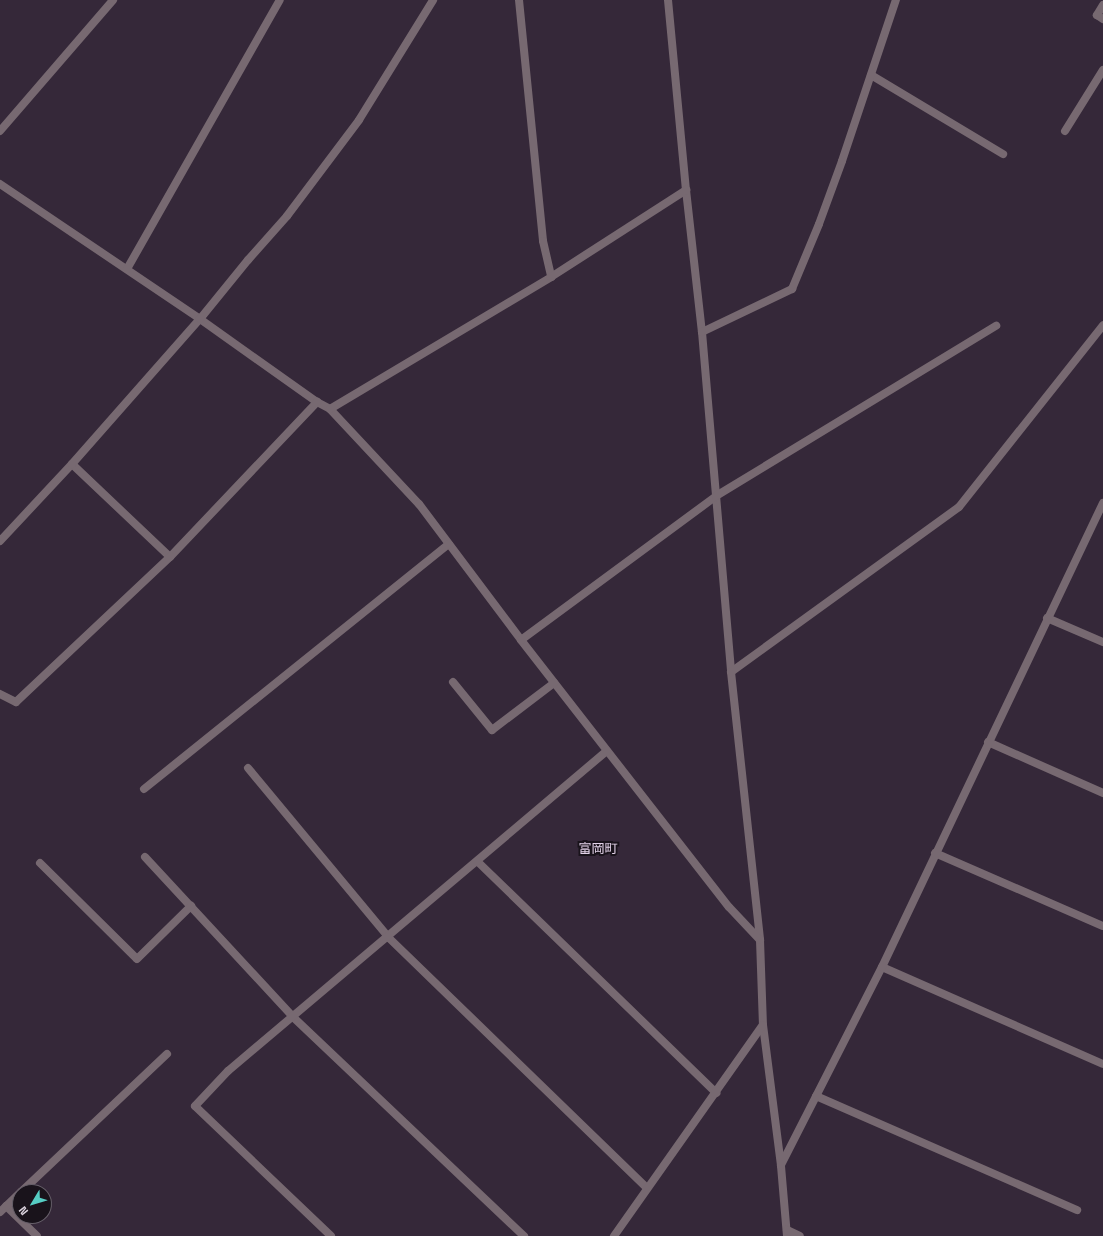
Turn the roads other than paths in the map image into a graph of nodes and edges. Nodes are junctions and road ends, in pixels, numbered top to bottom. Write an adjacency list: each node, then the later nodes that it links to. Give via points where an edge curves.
1 (280, 0): 16 (street)
2 (433, 0): 18 (street, via 359,120 287,216)
3 (519, 0): 17 (street, via 543,241)
4 (668, 0): 15 (street)
5 (896, 0): 10 (street)
6 (108, 2): 11 (street)
7 (1103, 5): 8 (street, via 1097,14)
8 (1103, 19)
9 (1103, 70): 12 (street)
10 (871, 75): 13 (street); 21 (street, via 820,224 792,289)
11 (0, 130)
12 (1065, 131)
13 (1002, 154)
14 (0, 184): 16 (street)
15 (686, 190): 17 (street); 21 (street)
16 (127, 269): 18 (street)
17 (551, 278): 23 (street)
18 (200, 319): 22 (street); 24 (street)
19 (1103, 325): 33 (street, via 959,507)
20 (996, 326): 25 (street)
21 (702, 332): 25 (street)
22 (317, 402): 23 (street); 29 (street)
23 (330, 409): 28 (street, via 419,504)
24 (72, 464): 27 (street); 29 (street)
25 (716, 496): 31 (street); 33 (street)
26 (1103, 503): 30 (street)
27 (0, 541)
28 (449, 544): 31 (street); 40 (street)
29 (170, 557): 36 (street, via 16,702)
30 (1046, 618): 32 (street); 37 (street)
31 (521, 640): 35 (street)
32 (1103, 642)
33 (731, 672): 49 (street)
34 (453, 682): 35 (street, via 492,730)
35 (554, 683): 38 (street)
36 (0, 694)
37 (988, 742): 41 (street); 42 (street)
38 (608, 751): 44 (street); 49 (street, via 729,907)
39 (248, 768): 48 (street)
40 (144, 789)
41 (1103, 793)
42 (935, 854): 47 (street); 50 (street)
43 (146, 857): 46 (street)
44 (478, 862): 48 (street); 55 (street)
45 (40, 863): 46 (street, via 137,959)
46 (191, 906): 51 (street)
47 (1103, 926)
48 (388, 938): 51 (street); 59 (street)
49 (760, 940): 52 (street)
50 (882, 967): 54 (street); 56 (street)
51 (292, 1016): 65 (street, via 228,1071 195,1106); 66 (street)
52 (763, 1026): 55 (street); 57 (street)
53 (167, 1054): 58 (street)
54 (1103, 1064)
55 (716, 1093): 59 (street)
56 (816, 1096): 57 (street); 62 (street)
57 (781, 1166): 63 (street)
58 (30, 1184)
59 (647, 1188): 67 (street)
60 (12, 1201): 61 (street)
61 (3, 1209): 64 (street)
62 (1077, 1210)
63 (787, 1233): 68 (street)
64 (37, 1236)
65 (331, 1236)
66 (524, 1236)
67 (614, 1236)
68 (800, 1236)

